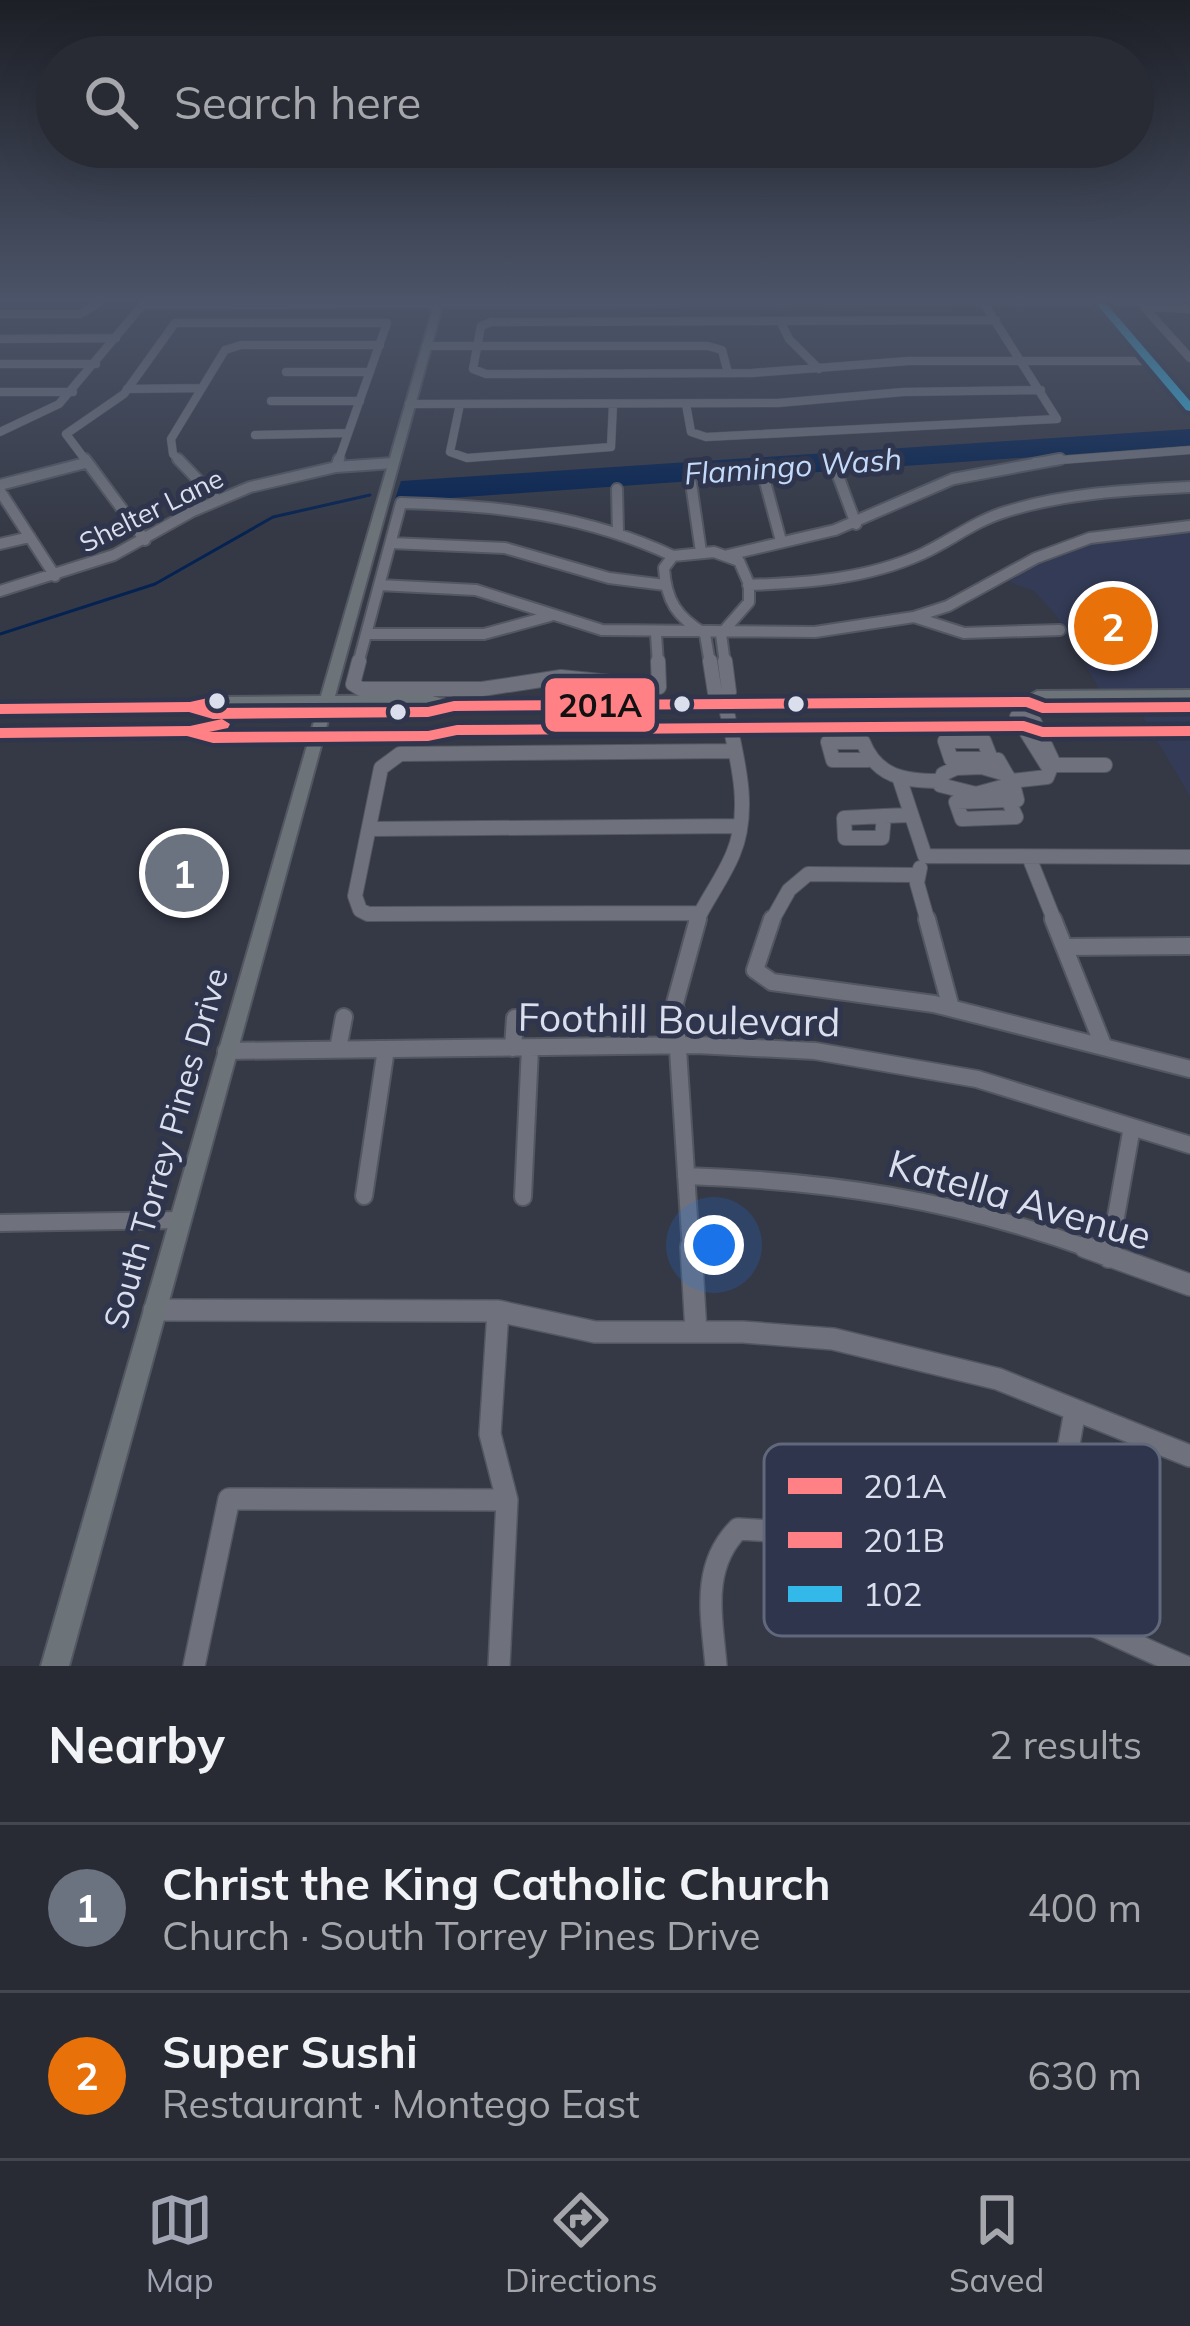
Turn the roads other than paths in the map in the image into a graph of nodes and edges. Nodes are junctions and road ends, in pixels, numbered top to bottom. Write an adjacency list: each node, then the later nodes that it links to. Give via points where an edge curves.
1 (83, 380): 13 (street)
2 (133, 380): 9 (street)
3 (206, 380): 10 (street)
4 (367, 380): 15 (street)
5 (416, 380): 17 (main road, South Torrey Pines Drive)
6 (778, 380): 16 (street)
7 (1034, 380): 11 (street)
8 (1166, 380): 22 (main road)
9 (127, 388): 10 (street); 28 (street, via 66,434)
10 (200, 388): 37 (street, via 170,446)
11 (1041, 390): 16 (street); 21 (street, via 1057,419 793,436 695,434)
12 (0, 392): 13 (street)
13 (73, 392): 24 (street)
14 (271, 401): 15 (street)
15 (360, 401): 25 (street)
16 (790, 403): 21 (street)
17 (409, 404): 18 (street); 29 (main road, South Torrey Pines Drive)
18 (460, 404): 19 (street); 20 (street, via 454,457 610,447)
19 (537, 404): 20 (street); 23 (street)
20 (614, 404): 21 (street)
21 (686, 404)
22 (1190, 408)
23 (533, 418)
24 (0, 432)
25 (348, 433): 26 (street); 30 (street)
26 (255, 435)
27 (1190, 450): 38 (street, via 1006,466 915,492)
28 (85, 463): 36 (street); 42 (street)
29 (393, 463): 30 (street, Shelter Lane); 64 (main road, South Torrey Pines Drive)
30 (336, 467): 37 (street, Shelter Lane)
31 (837, 472): 38 (street)
32 (764, 478): 43 (street)
33 (691, 483): 46 (street)
34 (1190, 487): 51 (street, via 1035,504 897,564 831,580)
35 (617, 489): 40 (street)
36 (2, 495): 41 (street)
37 (217, 500): 42 (street, Shelter Lane)
38 (856, 524): 43 (street)
39 (1190, 526): 55 (street, via 1063,547)
40 (618, 532): 44 (street, via 530,510 401,503); 48 (street)
41 (30, 537): 45 (street); 49 (street)
42 (145, 540): 49 (street, Shelter Lane)
43 (781, 541): 47 (street)
44 (391, 543): 50 (street, via 486,545 621,585); 52 (street)
45 (0, 544)
46 (701, 552): 47 (street); 48 (street)
47 (728, 555): 51 (street, via 744,568)
48 (673, 556): 50 (street)
49 (56, 576): 53 (street, Shelter Lane)
50 (665, 585): 59 (street, via 674,616)
51 (748, 585): 59 (street, via 746,615)
52 (380, 586): 54 (street, via 476,590); 57 (street)
53 (0, 591)
54 (550, 616): 57 (street, via 489,634); 58 (street)
55 (914, 616): 56 (street, via 953,632); 59 (street, via 815,632)
56 (1060, 630)
57 (367, 634): 58 (street, via 353,684 362,689 482,689 561,677 659,687)
58 (656, 634): 59 (street)
59 (713, 634): 62 (street, via 715,693)
60 (1167, 694): 61 (main road); 63 (main road, via 1037,695); 66 (main road)
61 (1190, 694)
62 (724, 703): 63 (main road); 64 (main road, via 428,712); 68 (street)
63 (1023, 704): 66 (main road); 72 (street, via 1017,716)
64 (322, 706): 67 (main road, via 213,714 190,707); 97 (main road, South Torrey Pines Drive)
65 (1190, 707): 66 (main road)
66 (1088, 708)
67 (0, 709)
68 (734, 751): 79 (street); 80 (street, via 400,754 381,768)
69 (991, 758): 74 (street)
70 (868, 760): 73 (street)
71 (1105, 765): 72 (street)
72 (1048, 768): 74 (street, via 1048,777)
73 (900, 780): 75 (street); 77 (street)
74 (1010, 780): 75 (street, via 956,768); 75 (street, via 989,793 958,793); 76 (street, via 1017,800)
75 (939, 781)
76 (1008, 800)
77 (909, 815): 78 (street); 81 (street, via 918,849)
78 (884, 816)
79 (740, 826): 80 (street); 86 (street, via 727,871)
80 (369, 829): 86 (street, via 355,896 368,914)
81 (929, 857): 82 (street); 84 (street)
82 (1029, 857): 83 (street); 87 (street)
83 (1185, 857): 85 (street)
84 (917, 875): 89 (street); 89 (street, via 808,874 795,881 755,970 772,982)
85 (1190, 875)
86 (700, 913): 93 (street, via 674,1003)
87 (1065, 946): 88 (street); 92 (street)
88 (1190, 946)
89 (951, 1007): 92 (street)
90 (344, 1017): 95 (street)
91 (514, 1018): 94 (street)
92 (1103, 1045): 98 (street)
93 (676, 1046): 94 (street, Foothill Boulevard); 99 (street, Foothill Boulevard, via 786,1048 908,1064); 101 (street)
94 (522, 1048): 96 (street, Foothill Boulevard); 103 (street)
95 (338, 1049): 96 (street, Foothill Boulevard); 97 (street, Foothill Boulevard)
96 (386, 1049): 102 (street)
97 (226, 1051): 104 (main road, South Torrey Pines Drive)
98 (1190, 1070)
99 (1132, 1127): 100 (street, Foothill Boulevard); 106 (street)
100 (1190, 1144)
101 (686, 1176): 106 (street, Katella Avenue, via 872,1189 954,1206); 110 (street)
102 (364, 1196)
103 (523, 1197)
104 (179, 1220): 105 (street); 108 (main road, South Torrey Pines Drive)
105 (0, 1222)
106 (1109, 1257): 107 (street, Katella Avenue)
107 (1190, 1285)
108 (154, 1310): 109 (street); 119 (main road, South Torrey Pines Drive)
109 (498, 1311): 110 (street, via 595,1332); 116 (street, via 490,1434)
110 (696, 1332): 111 (street, via 875,1346 998,1379)
111 (1075, 1411): 112 (street); 113 (street)
112 (1069, 1444)
113 (1159, 1444)
114 (1160, 1444): 115 (street)
115 (1190, 1456)
116 (507, 1500): 120 (street, via 229,1499); 121 (street)
117 (764, 1530): 122 (street, via 738,1529 710,1571)
118 (1114, 1636): 123 (street)
119 (55, 1666)
120 (194, 1666)
121 (499, 1666)
122 (716, 1666)
123 (1184, 1666)

